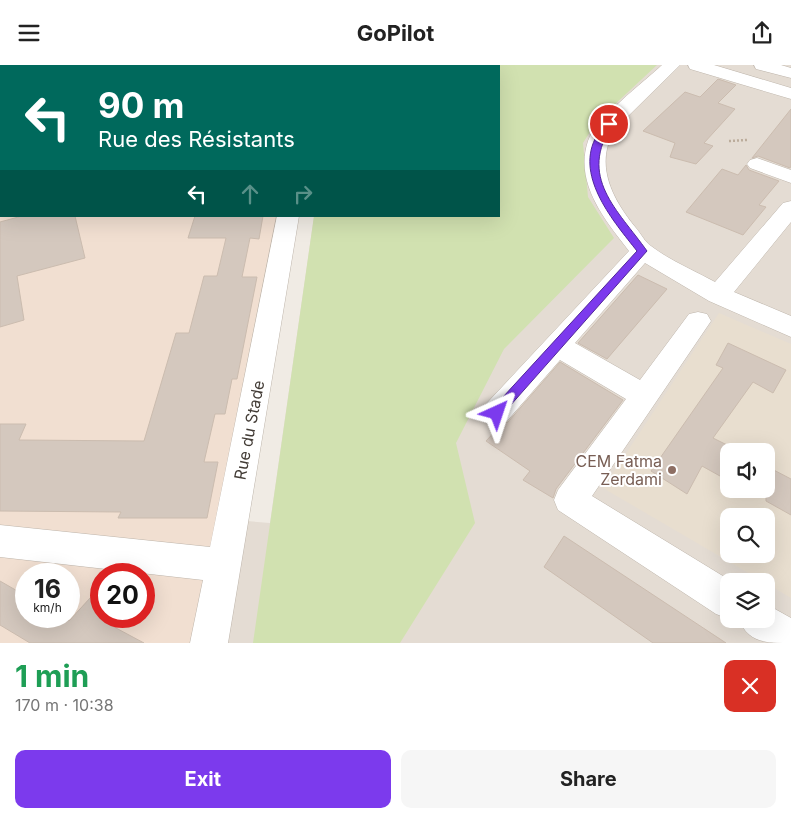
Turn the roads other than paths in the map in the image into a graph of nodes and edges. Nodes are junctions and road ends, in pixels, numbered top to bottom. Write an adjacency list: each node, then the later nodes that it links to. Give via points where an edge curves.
1 (672, 65): 12 (street, via 609,124 598,140 594,165 601,193 617,220)
2 (696, 65): 6 (street)
3 (733, 65): 6 (street, via 730,70)
4 (762, 65): 5 (street)
5 (791, 73)
6 (752, 82): 7 (street)
7 (791, 94)
8 (757, 164): 9 (street)
9 (791, 177)
10 (789, 214): 13 (street)
11 (288, 217): 20 (street, Rue du Stade)
12 (642, 251): 13 (street); 16 (street)
13 (718, 295): 15 (street)
14 (698, 321): 17 (street)
15 (791, 327)
16 (557, 346): 17 (street); 18 (street)
17 (645, 396): 21 (street, via 570,500)
18 (497, 413)
19 (0, 541): 20 (street)
20 (223, 565): 24 (street, Rue du Stade)
21 (720, 595)
22 (772, 628): 23 (street)
23 (791, 640)
24 (209, 643)

